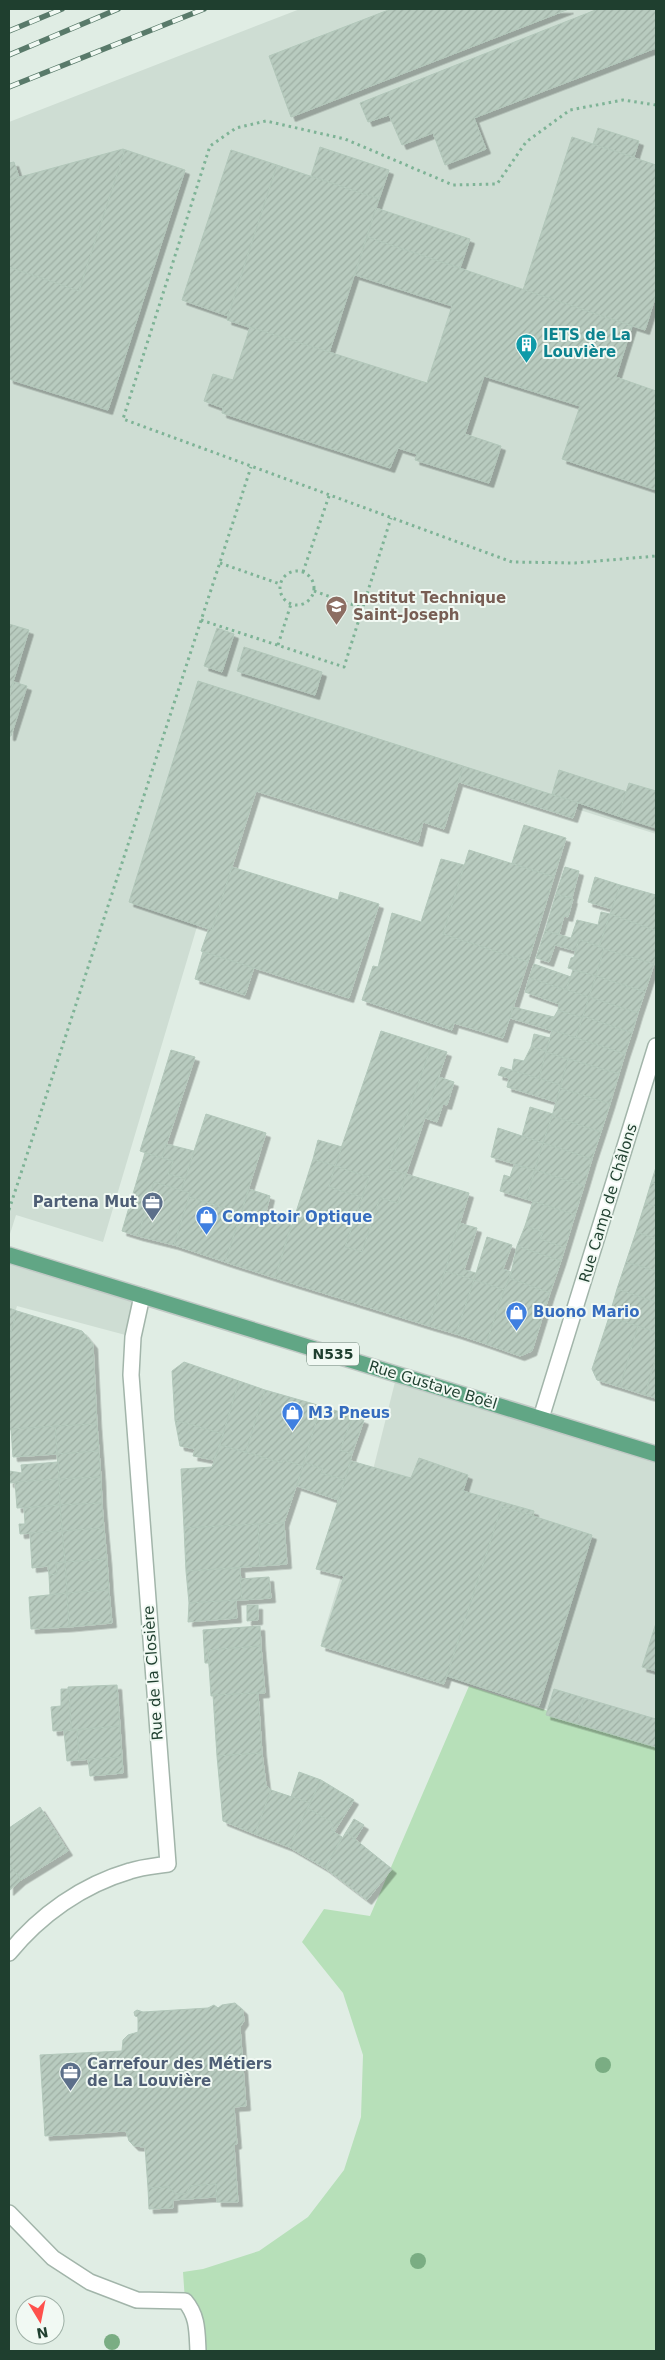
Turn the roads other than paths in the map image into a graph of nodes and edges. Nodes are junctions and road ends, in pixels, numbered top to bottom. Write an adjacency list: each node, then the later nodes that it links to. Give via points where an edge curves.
1 (656, 1046): 4 (street, Rue Camp de Châlons)
2 (9, 1255): 3 (main road, Rue Gustave Boël / N535)
3 (142, 1296): 4 (main road, Rue Gustave Boël / N535); 6 (street, Rue de la Closière, via 133,1337 131,1375 168,1864 131,1870 72,1897 42,1918)
4 (541, 1418): 5 (main road, Rue Gustave Boël / N535)
5 (656, 1454)
6 (9, 1953)
7 (9, 2213): 8 (street, via 54,2258 90,2282 137,2300 185,2301 193,2310)
8 (198, 2351)

